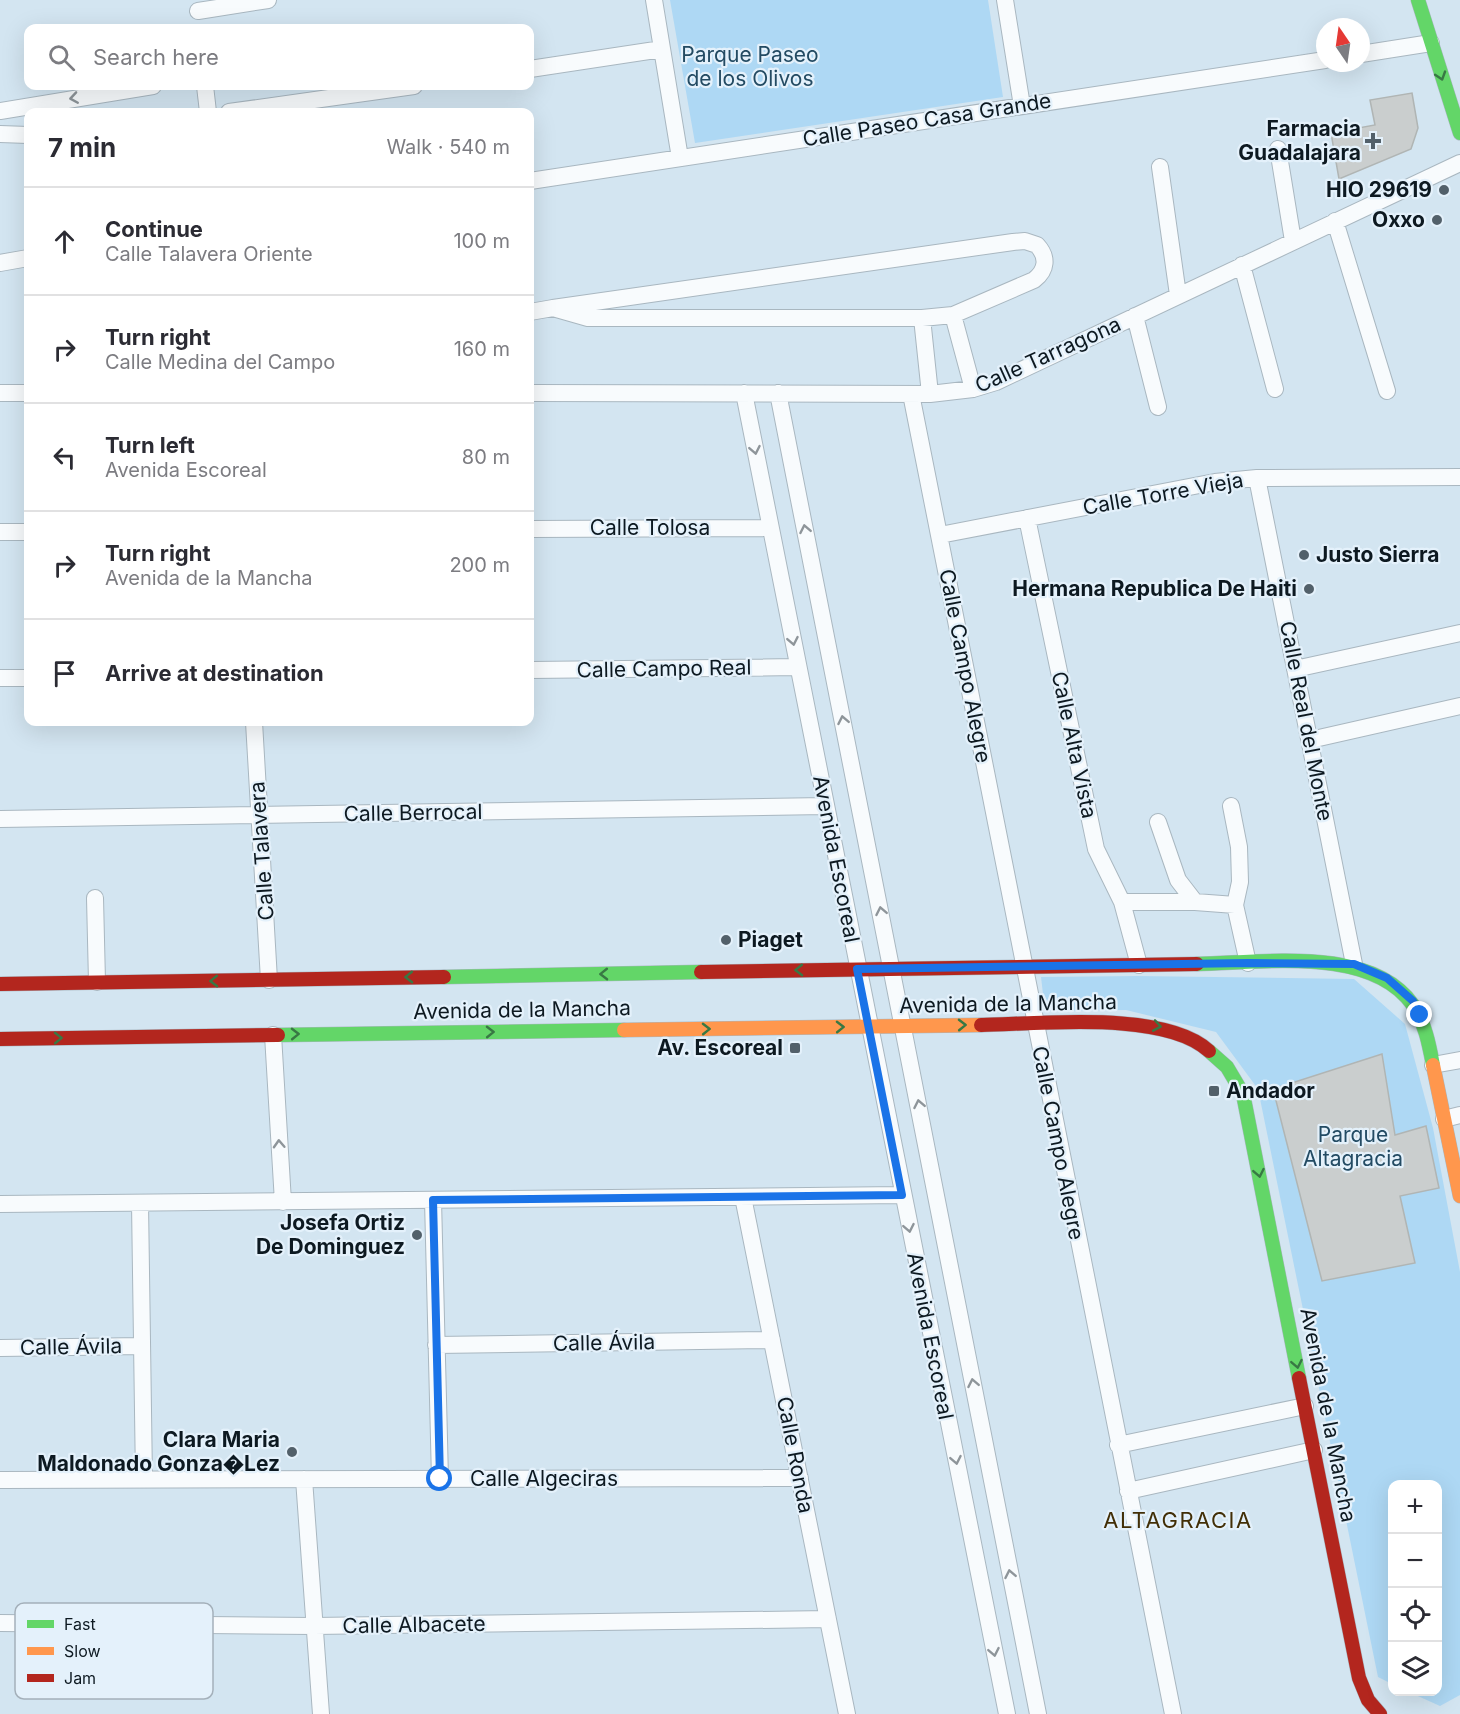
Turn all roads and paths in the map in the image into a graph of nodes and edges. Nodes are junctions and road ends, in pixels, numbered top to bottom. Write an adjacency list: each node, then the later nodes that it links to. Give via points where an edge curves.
1 (268, 0): 5 (street)
2 (654, 0): 8 (street)
3 (1005, 0): 15 (street)
4 (1418, 0): 7 (street)
5 (197, 6): 6 (street)
6 (199, 24)
7 (1431, 43): 9 (street); 19 (street, one-way to 19)
8 (662, 50): 11 (street); 23 (street)
9 (1370, 53)
10 (1316, 61): 15 (street, Calle Paseo Casa Grande)
11 (534, 68)
12 (129, 90): 18 (street, one-way to 18)
13 (205, 90): 16 (street)
14 (386, 90): 17 (street)
15 (1022, 106): 23 (street, Calle Paseo Casa Grande)
16 (208, 108)
17 (257, 108)
18 (0, 111)
19 (1460, 133)
20 (0, 134): 21 (street)
21 (24, 135)
22 (1278, 149): 28 (street)
23 (680, 158): 26 (street, Calle Paseo Casa Grande)
24 (1460, 163): 27 (street, Calle Tarragona)
25 (1160, 167): 33 (street)
26 (534, 180)
27 (1335, 221): 28 (street, Calle Tarragona); 42 (street)
28 (1293, 241): 31 (street, Calle Tarragona)
29 (24, 259): 30 (street)
30 (0, 263)
31 (1242, 265): 33 (street, Calle Tarragona); 41 (street)
32 (681, 290): 34 (street); 36 (street, via 1013,243 1031,242 1041,250 1044,270 1034,280); 38 (street, via 678,304)
33 (1178, 295): 37 (street, Calle Tarragona)
34 (553, 308): 35 (street); 38 (street, via 588,318)
35 (534, 311)
36 (953, 315): 39 (street); 40 (street)
37 (1135, 316): 40 (street, Calle Tarragona, via 996,382); 50 (street)
38 (683, 318): 39 (street)
39 (922, 318): 49 (street)
40 (973, 389): 49 (street, Calle Tarragona)
41 (1275, 389)
42 (1387, 391)
43 (0, 393): 44 (street)
44 (24, 393)
45 (534, 393): 46 (street, Calle Tarragona)
46 (744, 393): 47 (street, Calle Tarragona); 54 (street, Avenida Escoreal, one-way to 54)
47 (778, 393): 48 (street, Calle Tarragona); 82 (street, Avenida Escoreal, one-way to 47)
48 (911, 394): 49 (street, Calle Tarragona); 58 (street, Calle Campo Alegre)
49 (930, 394)
50 (1158, 407)
51 (1460, 477): 52 (street, Calle Torre Vieja)
52 (1257, 478): 53 (street, Calle Torre Vieja, via 1215,482); 61 (street, Calle Real del Monte)
53 (1027, 518): 58 (street, Calle Torre Vieja); 74 (street, Calle Alta Vista, via 1096,849)
54 (770, 528): 55 (street, Calle Tolosa); 60 (street, Avenida Escoreal, one-way to 60)
55 (534, 529)
56 (0, 532): 57 (street)
57 (24, 532)
58 (940, 535): 80 (street, Calle Campo Alegre)
59 (1460, 633): 61 (street)
60 (798, 667): 62 (street, Calle Campo Real); 68 (street, Avenida Escoreal)
61 (1295, 669): 67 (street, Calle Real del Monte)
62 (534, 670)
63 (0, 678): 64 (street)
64 (24, 678)
65 (1460, 706): 67 (street)
66 (254, 726): 70 (street, Calle Talavera)
67 (1310, 740): 78 (street, Calle Real del Monte)
68 (825, 806): 70 (street, Calle Berrocal); 81 (street, Avenida Escoreal)
69 (1231, 806): 76 (street, via 1240,870)
70 (259, 815): 71 (street, Calle Berrocal); 83 (street, Calle Talavera)
71 (0, 819)
72 (1158, 822): 75 (street, via 1178,880)
73 (95, 898): 84 (street)
74 (1122, 902): 75 (street); 79 (street, Calle Alta Vista)
75 (1195, 902): 76 (street)
76 (1235, 904): 77 (street)
77 (1248, 963): 78 (street, Avenida de la Mancha); 79 (street, Avenida de la Mancha)
78 (1354, 964): 92 (street, Avenida de la Mancha, via 1387,978 1413,1001 1427,1034)
79 (1139, 965): 80 (street, Avenida de la Mancha)
80 (1023, 966): 82 (street, Avenida de la Mancha); 86 (street, Calle Campo Alegre)
81 (857, 969): 82 (street, Avenida de la Mancha); 83 (street, Avenida de la Mancha, one-way to 83); 88 (street, Avenida Escoreal)
82 (892, 969): 87 (street, Avenida Escoreal)
83 (269, 980): 84 (street, Avenida de la Mancha, one-way to 84)
84 (98, 982): 85 (street, Avenida de la Mancha)
85 (0, 984)
86 (1034, 1024): 87 (street, Avenida de la Mancha, one-way to 86); 105 (street, Avenida de la Mancha, one-way to 105, via 1141,1023 1168,1028 1200,1044 1235,1075 1243,1094); 106 (street, Calle Campo Alegre)
87 (903, 1026): 88 (street, Avenida de la Mancha); 122 (street, Avenida Escoreal, one-way to 87)
88 (868, 1027): 89 (street, Avenida de la Mancha, one-way to 88); 94 (street, Avenida Escoreal)
89 (273, 1035): 90 (street, Avenida de la Mancha, one-way to 89); 98 (street, one-way to 89)
90 (0, 1039)
91 (1460, 1060): 92 (street)
92 (1433, 1065): 93 (street, Avenida de la Mancha)
93 (1452, 1117): 95 (street, Avenida de la Mancha)
94 (902, 1195): 96 (street); 121 (street, Avenida Escoreal, one-way to 121)
95 (1460, 1196)
96 (743, 1197): 97 (street); 101 (street, Calle Ronda)
97 (433, 1200): 98 (street); 102 (street)
98 (283, 1202): 99 (street)
99 (140, 1203): 100 (street); 103 (street)
100 (0, 1204)
101 (772, 1340): 102 (street, Calle Ávila); 108 (street, Calle Ronda)
102 (436, 1345): 110 (street)
103 (142, 1346): 104 (street, Calle Ávila); 112 (street)
104 (0, 1348)
105 (1305, 1406): 106 (street); 107 (street, Avenida de la Mancha)
106 (1119, 1445): 113 (street, Calle Campo Alegre)
107 (1314, 1450): 113 (street); 124 (street, Avenida de la Mancha, via 1359,1678 1368,1700)
108 (800, 1478): 110 (street, Calle Algeciras); 114 (street, Calle Ronda)
109 (304, 1479): 110 (street, Calle Algeciras); 112 (street, Calle Algeciras); 118 (street)
110 (440, 1479)
111 (0, 1480): 112 (street, Calle Algeciras)
112 (144, 1480)
113 (1128, 1491): 123 (street, Calle Campo Alegre)
114 (828, 1619): 118 (street, Calle Albacete); 120 (street, Calle Ronda)
115 (0, 1623): 116 (street, Calle Albacete)
116 (15, 1623)
117 (213, 1625): 118 (street, Calle Albacete)
118 (314, 1626): 119 (street)
119 (321, 1714)
120 (847, 1714)
121 (1007, 1714)
122 (1038, 1714)
123 (1173, 1714)
124 (1380, 1714)

